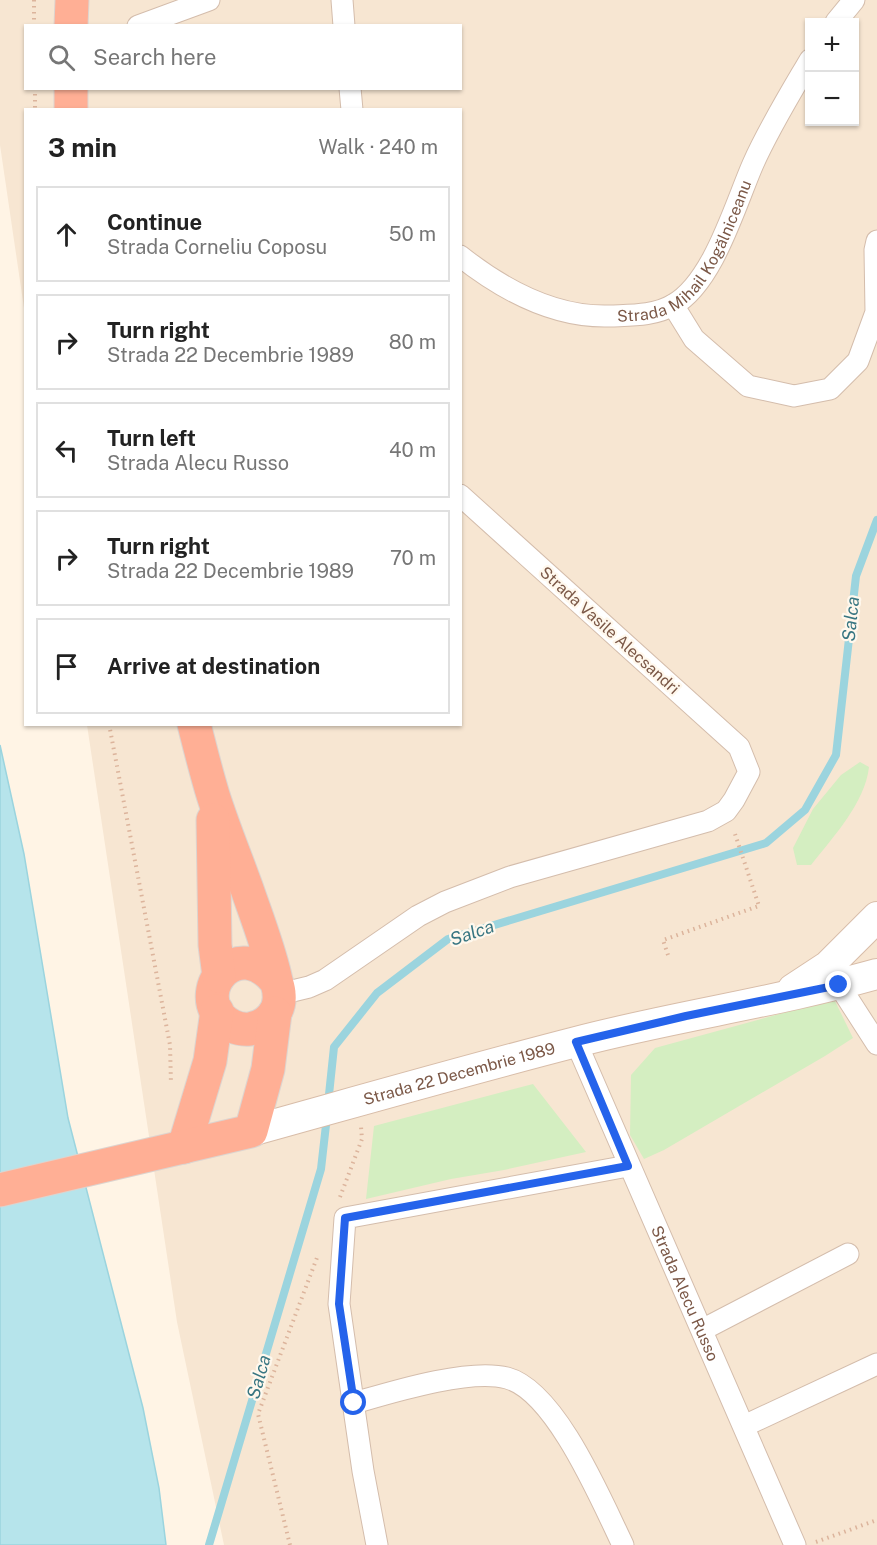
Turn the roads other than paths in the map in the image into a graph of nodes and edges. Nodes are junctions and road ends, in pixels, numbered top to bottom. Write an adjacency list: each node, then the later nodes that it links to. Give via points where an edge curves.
1 (72, 0): 6 (highway)
2 (209, 0): 7 (street)
3 (342, 0): 8 (street)
4 (854, 0): 5 (street)
5 (839, 18)
6 (71, 24)
7 (143, 24)
8 (344, 24)
9 (805, 68): 16 (street, Strada Mihail Kogălniceanu, via 753,164 726,233 697,282)
10 (71, 90): 12 (highway)
11 (350, 90): 13 (street)
12 (71, 108)
13 (352, 108)
14 (877, 241): 16 (street, via 876,312 858,361 830,389 794,396 748,386 694,339)
15 (462, 257): 16 (street, Strada Mihail Kogălniceanu, via 519,294 555,310 600,316 650,314)
16 (673, 305)
17 (462, 497): 24 (street, Strada Vasile Alecsandri, via 739,747 749,772 726,811 708,820 510,877 445,902 325,980)
18 (195, 726): 19 (highway)
19 (213, 794): 22 (highway); 24 (highway, via 269,950)
20 (877, 917): 25 (main road, Strada 22 Decembrie 1989, via 828,966)
21 (877, 974): 23 (main road, Strada 22 Decembrie 1989)
22 (219, 976): 24 (highway, via 227,967 255,963 267,970); 26 (highway, via 213,991)
23 (839, 985): 25 (main road, Strada 22 Decembrie 1989); 28 (street)
24 (277, 996): 26 (highway, via 270,1020 258,1027 230,1026); 29 (highway, via 268,1069)
25 (775, 999): 27 (main road, Strada 22 Decembrie 1989)
26 (217, 1011): 30 (highway, via 210,1061)
27 (576, 1042): 29 (main road, Strada 22 Decembrie 1989); 31 (street, Strada Alecu Russo)
28 (877, 1044)
29 (251, 1131): 30 (highway)
30 (184, 1147): 32 (highway)
31 (628, 1166): 34 (street, Strada Alecu Russo); 36 (street, via 341,1211 339,1304)
32 (0, 1190)
33 (848, 1254): 34 (street)
34 (702, 1329): 37 (street, Strada Alecu Russo)
35 (877, 1364): 37 (street)
36 (354, 1403): 38 (street); 39 (street, via 449,1380 478,1376 508,1378 534,1393 555,1419)
37 (744, 1426): 40 (street, Strada Alecu Russo)
38 (377, 1545)
39 (623, 1545)
40 (795, 1545)

